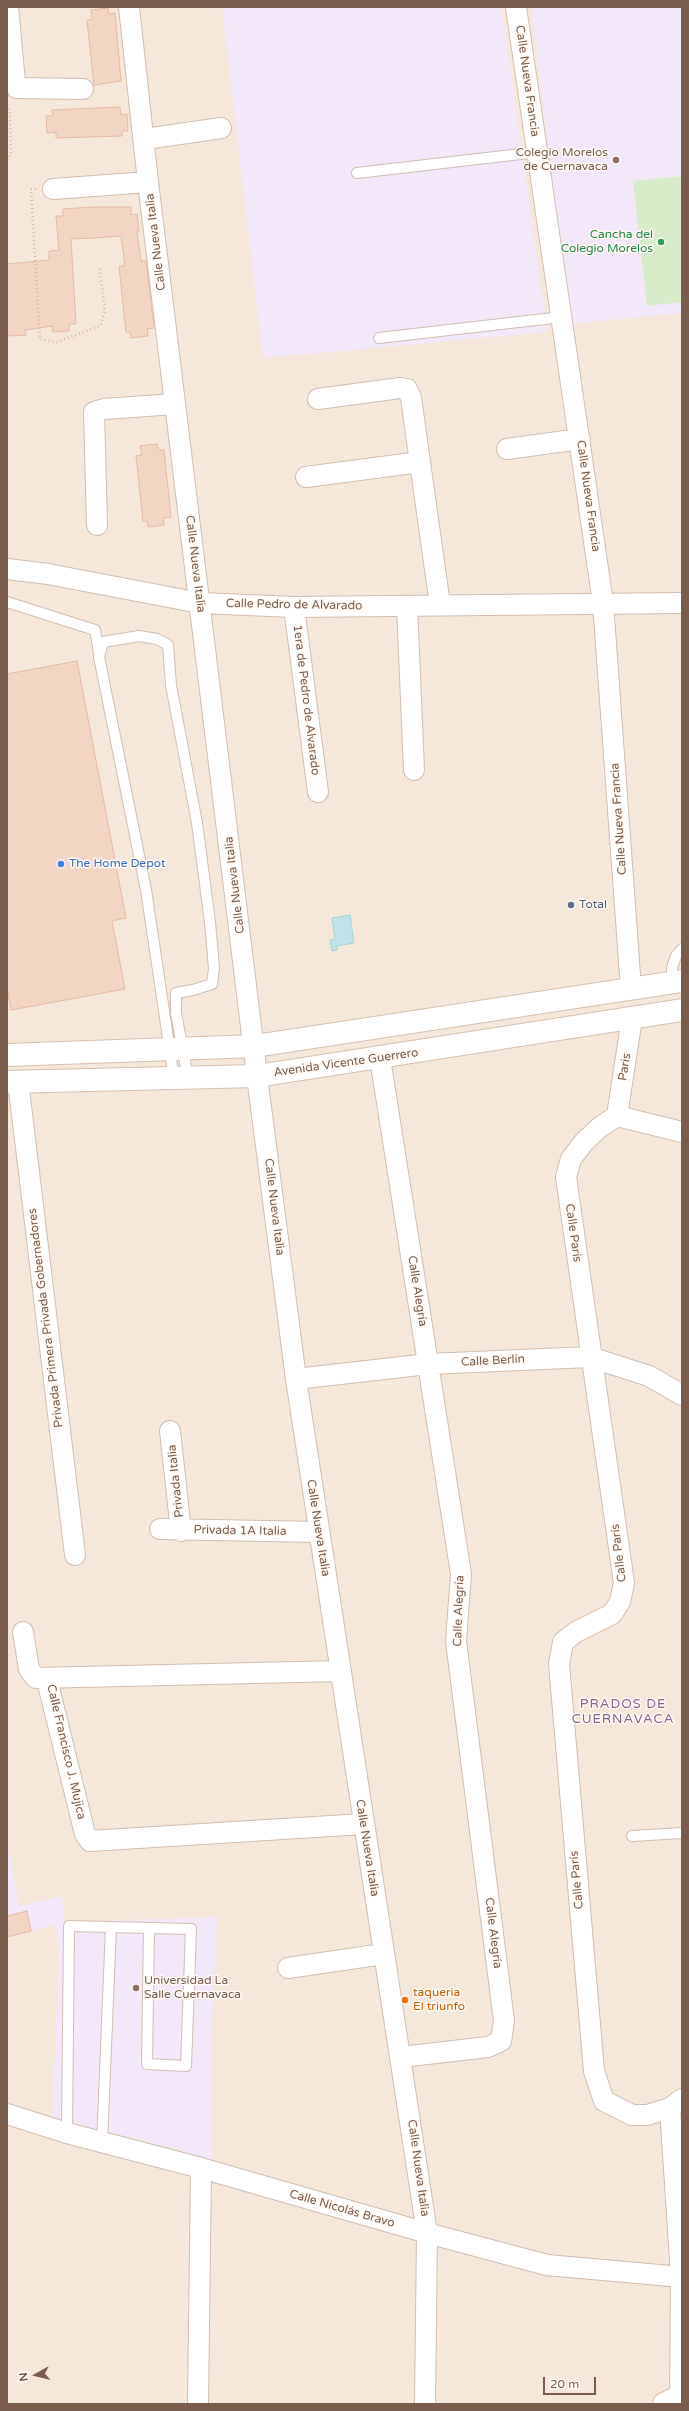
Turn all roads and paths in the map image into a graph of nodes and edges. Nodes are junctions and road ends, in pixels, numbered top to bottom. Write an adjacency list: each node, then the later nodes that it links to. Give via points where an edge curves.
1 (8, 7): 4 (street, via 17,88)
2 (129, 7): 7 (street, Calle Nueva Italia)
3 (516, 7): 8 (street, Calle Nueva Francia)
4 (83, 89)
5 (7, 104): 9 (path, via 10,114 11,154)
6 (221, 128): 7 (street)
7 (145, 139): 11 (street, Calle Nueva Italia)
8 (538, 152): 10 (lane); 14 (street, Calle Nueva Francia)
9 (7, 160)
10 (357, 173)
11 (148, 182): 12 (street); 17 (street, Calle Nueva Italia)
12 (53, 189): 13 (path, via 31,189 36,248 36,313 40,339 56,342 100,326 105,310)
13 (99, 266)
14 (562, 316): 15 (lane); 18 (street, Calle Nueva Francia)
15 (378, 338)
16 (318, 399): 20 (street, via 407,389 412,398)
17 (175, 404): 22 (street, via 104,409 94,412); 25 (street, Calle Nueva Italia)
18 (580, 439): 19 (street); 26 (street, Calle Nueva Francia)
19 (507, 449)
20 (420, 462): 21 (street); 28 (street)
21 (306, 477)
22 (96, 525)
23 (7, 569): 25 (street, Calle Pedro de Alvarado, via 48,574)
24 (7, 602): 31 (lane)
25 (200, 603): 30 (street, Calle Pedro de Alvarado); 41 (street, Calle Nueva Italia)
26 (603, 603): 27 (street, Calle Pedro de Alvarado); 28 (street, Calle Pedro de Alvarado); 38 (street, Calle Nueva Francia)
27 (682, 603)
28 (440, 605): 29 (street, Calle Pedro de Alvarado)
29 (407, 606): 30 (street, Calle Pedro de Alvarado); 34 (street)
30 (294, 607): 35 (street, 1era de Pedro de Alvarado)
31 (95, 630): 32 (lane); 33 (lane)
32 (120, 639): 33 (lane, via 103,642); 42 (lane, via 139,636 157,639 168,645 171,685 197,823 214,968 212,984 176,993)
33 (99, 657): 42 (lane)
34 (414, 770)
35 (318, 792)
36 (682, 949): 37 (lane, via 676,956 672,968)
37 (677, 982): 38 (main road)
38 (631, 989): 41 (main road)
39 (682, 1010): 40 (main road, Avenida Vicente Guerrero)
40 (632, 1018): 44 (main road, Avenida Vicente Guerrero); 48 (street, Paris)
41 (255, 1046): 42 (main road); 45 (street, Calle Nueva Italia)
42 (176, 1047): 43 (main road); 46 (lane); 46 (lane)
43 (7, 1055)
44 (380, 1058): 45 (main road, Avenida Vicente Guerrero); 51 (street, Calle Alegría)
45 (257, 1076): 46 (main road, Avenida Vicente Guerrero); 52 (street, Calle Nueva Italia)
46 (181, 1078): 47 (main road, Avenida Vicente Guerrero)
47 (12, 1082): 58 (street, Privada Primera Privada Gobernadores)
48 (617, 1116): 49 (street); 50 (street, Calle París, via 584,1142 572,1159 566,1177)
49 (682, 1132)
50 (590, 1357): 51 (street, Calle Berlín); 53 (street, Calle Berlín, via 649,1376); 70 (street, Calle París, via 624,1583 620,1602 612,1614 576,1632 563,1642 559,1664 594,2071 604,2101 632,2115 647,2115)
51 (428, 1364): 52 (street, Calle Berlín); 69 (street, Calle Alegría, via 461,1574 456,1641 504,2020 501,2041 488,2047)
52 (296, 1379): 57 (street, Calle Nueva Italia)
53 (682, 1395)
54 (170, 1431): 56 (street, Privada Italia)
55 (160, 1529): 56 (street, Privada 1A Italia)
56 (182, 1530): 57 (street, Privada 1A Italia)
57 (319, 1532): 60 (street, Calle Nueva Italia)
58 (75, 1555)
59 (23, 1632): 61 (street, via 30,1669 36,1678)
60 (341, 1671): 61 (street, Calle Francisco J. Mujica); 62 (street, Calle Nueva Italia)
61 (47, 1680): 62 (street, Calle Francisco J. Mujica, via 85,1834 90,1841)
62 (363, 1824): 67 (street, Calle Nueva Italia)
63 (682, 1833): 64 (lane)
64 (632, 1836)
65 (111, 1927): 66 (lane); 72 (lane, via 69,1926); 73 (lane)
66 (149, 1928): 66 (lane, via 147,2064 186,2066 191,1929)
67 (384, 1954): 68 (street); 69 (street, Calle Nueva Italia)
68 (288, 1968)
69 (401, 2058): 75 (street, Calle Nueva Italia)
70 (676, 2104): 76 (street)
71 (7, 2114): 72 (street, Calle Nicolás Bravo)
72 (67, 2133): 73 (street, Calle Nicolás Bravo)
73 (102, 2143): 74 (street, Calle Nicolás Bravo)
74 (201, 2168): 75 (street, Calle Nicolás Bravo); 78 (street)
75 (427, 2234): 76 (street, Calle Nicolás Bravo, via 547,2266); 79 (street, Calle Nueva Italia)
76 (682, 2276): 77 (street)
77 (677, 2400)
78 (198, 2404)
79 (425, 2404)

